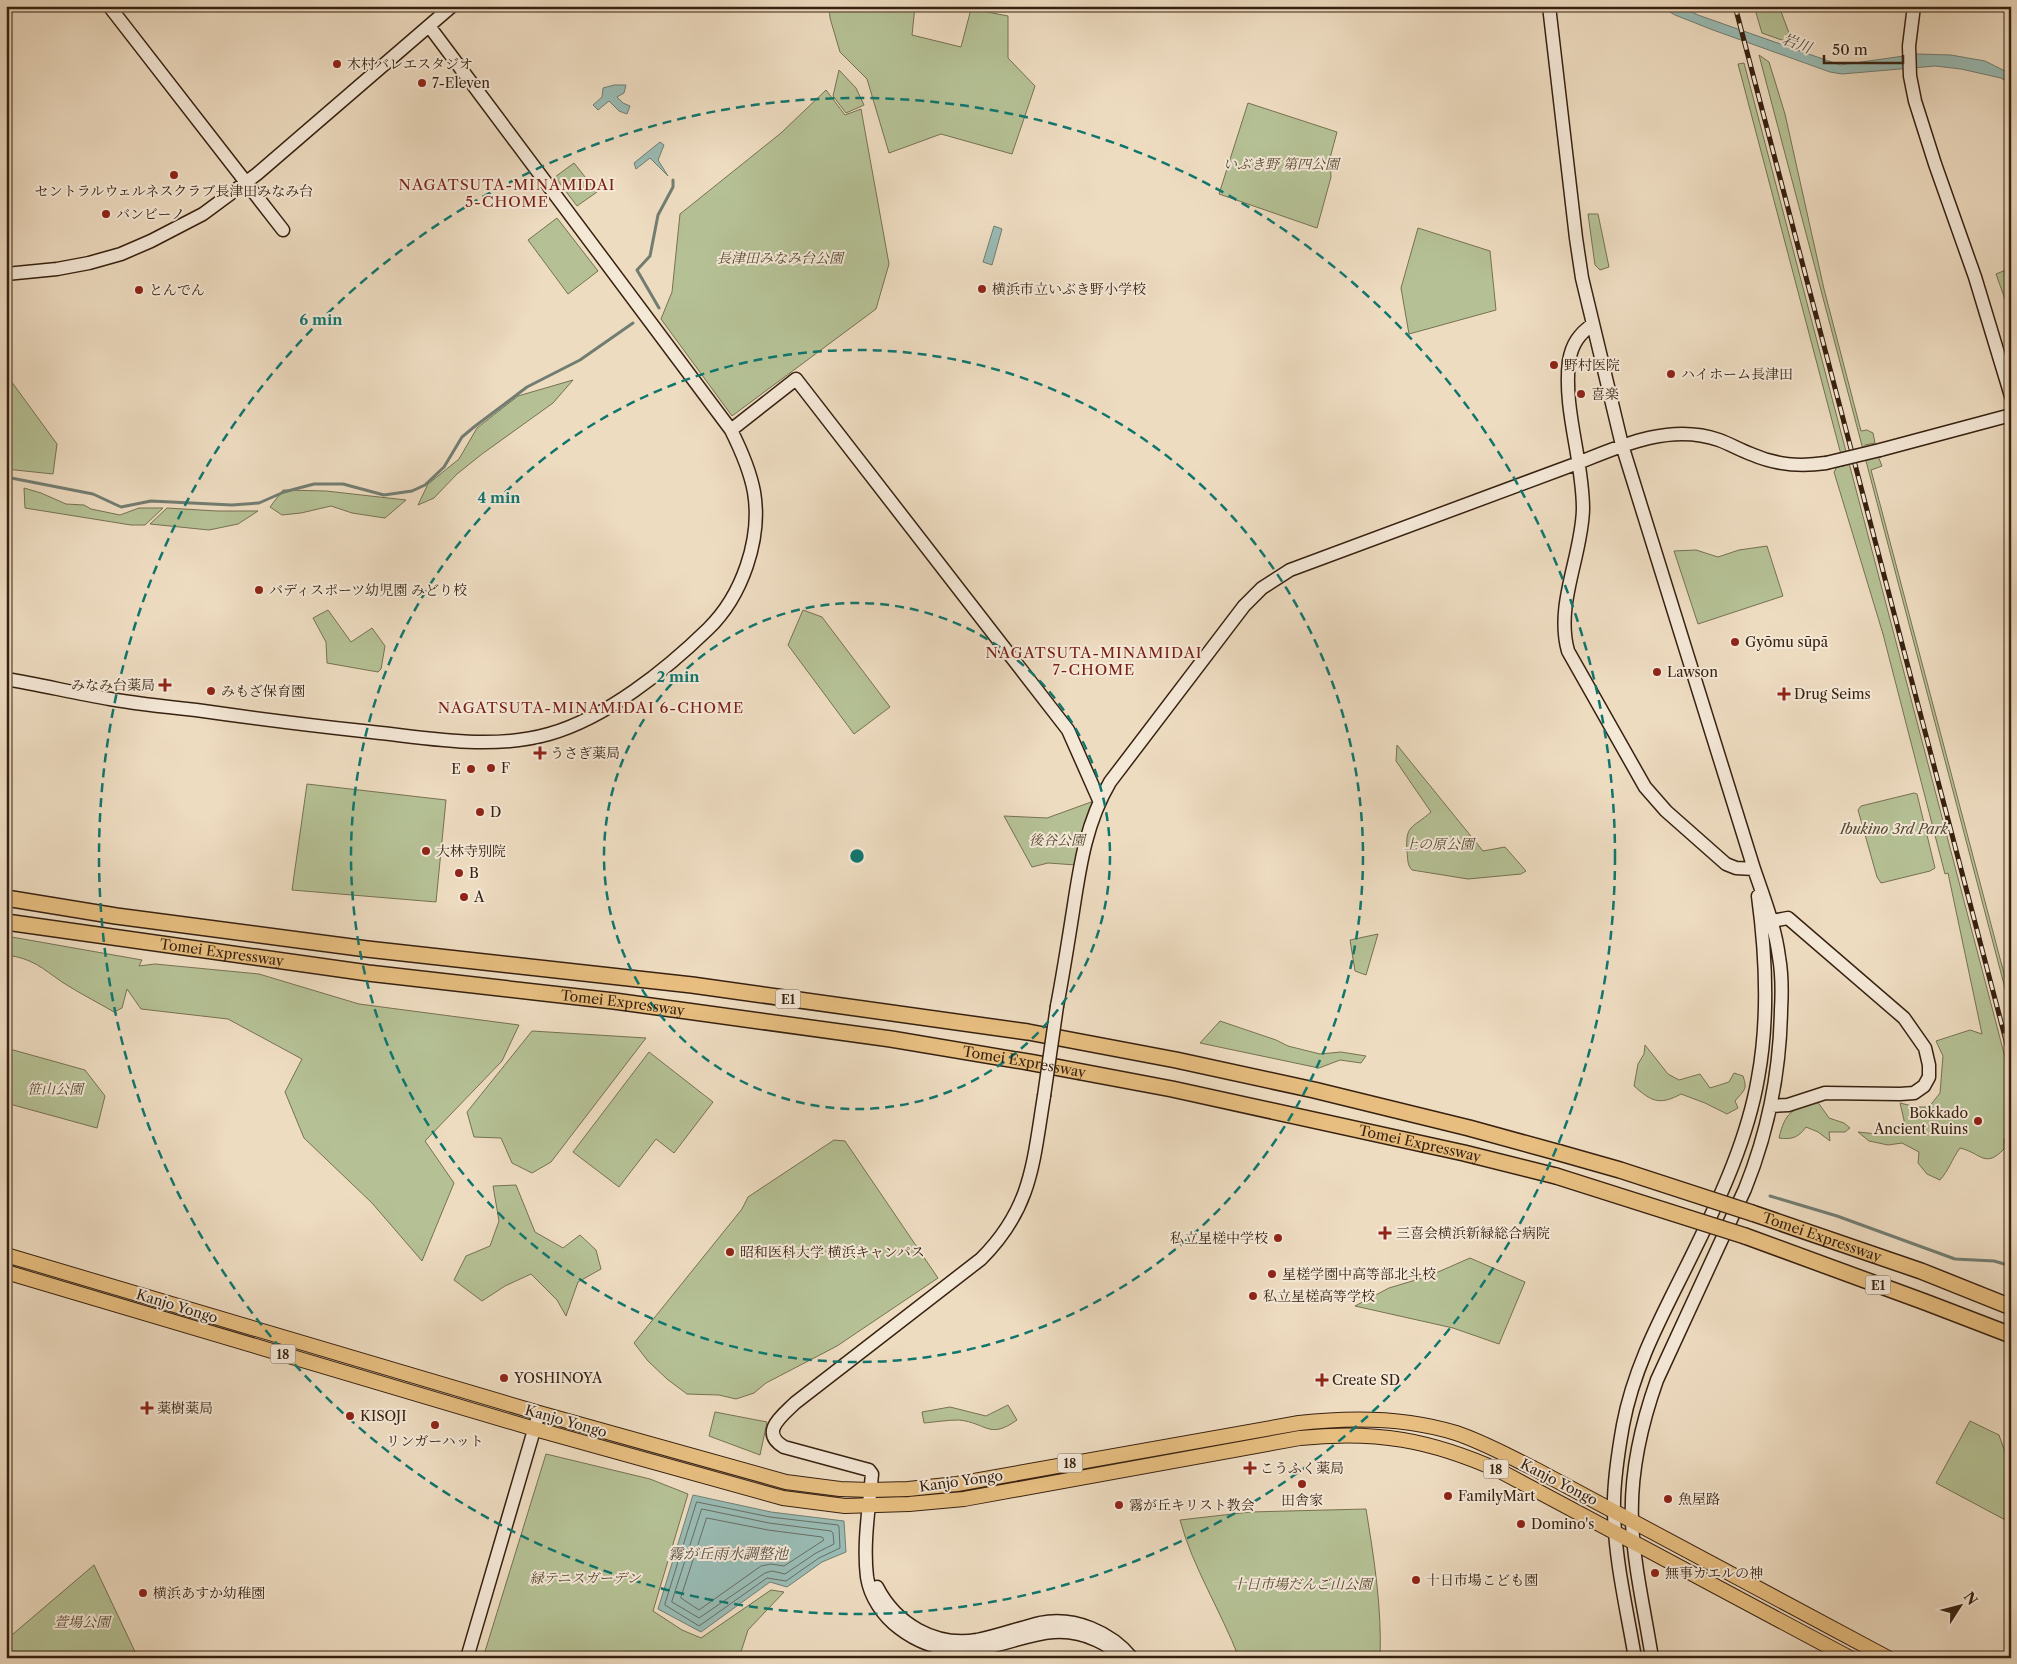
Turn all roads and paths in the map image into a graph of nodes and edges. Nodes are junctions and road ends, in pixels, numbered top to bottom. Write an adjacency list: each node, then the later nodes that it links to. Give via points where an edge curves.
1 (109, 6): 6 (street)
2 (452, 6): 5 (street)
3 (1549, 6): 9 (street, via 1576,238)
4 (1914, 6): 10 (street, via 1909,48 1910,76 1922,124 1975,277)
5 (429, 26): 6 (street); 12 (street)
6 (247, 182): 7 (street); 8 (street, via 203,214 121,254 57,269)
7 (284, 230)
8 (6, 274)
9 (1593, 324): 13 (street); 14 (street, via 1581,333 1569,360 1570,408)
10 (2011, 396)
11 (2011, 415): 13 (street, bridge, via 1880,450 1804,466 1759,458 1719,440 1684,434 1646,438)
12 (731, 430): 15 (street, via 749,471 756,514 742,580 731,601 716,622 628,695 592,717 550,734 503,742 460,741 120,700); 16 (street, via 796,379 1068,730)
13 (1622, 445): 14 (street); 17 (street)
14 (1578, 464): 16 (street, via 1290,570 1262,588 1244,606); 17 (street, via 1582,517 1563,627 1568,651 1633,768 1655,799 1726,864)
15 (6, 679)
16 (1099, 800): 28 (street, bridge, via 1083,854 1032,1172 1024,1199 1010,1225 981,1260 795,1403 773,1428 777,1443 784,1447 870,1470)
17 (1754, 869): 19 (street); 30 (street, via 1764,966 1758,1078 1749,1118 1724,1186 1637,1371 1623,1425)
18 (6, 898): 24 (highway, Tomei Expressway / E1, bridge, via 357,948 692,986 1028,1032 1185,1062 1469,1128 1620,1170 1921,1271)
19 (1772, 921): 21 (street, via 1780,958 1782,991); 21 (street, via 1788,918 1899,1013 1925,1048 1929,1077 1924,1086 1914,1093 1825,1093 1788,1105)
20 (6, 922): 25 (highway, Tomei Expressway / E1, bridge, via 359,972 614,1001 901,1041 1172,1089 1556,1176 1745,1236)
21 (1771, 1106): 31 (street, via 1746,1189 1667,1356 1647,1406 1635,1475)
22 (6, 1255): 26 (main road, Kanjo Yongo / 18)
23 (6, 1272): 27 (main road, Kanjo Yongo / 18)
24 (2011, 1307)
25 (2011, 1335)
26 (539, 1414): 27 (street); 28 (main road, Kanjo Yongo / 18, via 786,1482)
27 (535, 1429): 29 (main road, Kanjo Yongo / 18, via 783,1498); 35 (street)
28 (870, 1490): 29 (street); 30 (main road, Kanjo Yongo / 18, via 957,1484 1299,1423 1362,1418 1406,1422 1454,1433 1533,1468)
29 (869, 1506): 32 (main road, Kanjo Yongo / 18, via 964,1499 1300,1438 1365,1435 1410,1440 1474,1459); 34 (street)
30 (1614, 1511): 31 (main road, Kanjo Yongo / 18); 32 (street)
31 (1632, 1521): 33 (street); 41 (main road, Kanjo Yongo / 18)
32 (1616, 1532): 33 (main road, Kanjo Yongo / 18); 38 (street)
33 (1634, 1543): 39 (street); 40 (main road, Kanjo Yongo / 18)
34 (866, 1564): 36 (street, via 871,1594 880,1610 892,1623 925,1644 959,1650 1042,1632 1064,1631 1105,1644); 37 (street, via 878,1590 898,1616 929,1635 960,1641 978,1640 1041,1623 1065,1622 1087,1627 1111,1638)
35 (467, 1658)
36 (1121, 1658)
37 (1132, 1658)
38 (1635, 1658)
39 (1652, 1658)
40 (1850, 1658)
41 (1888, 1658)

